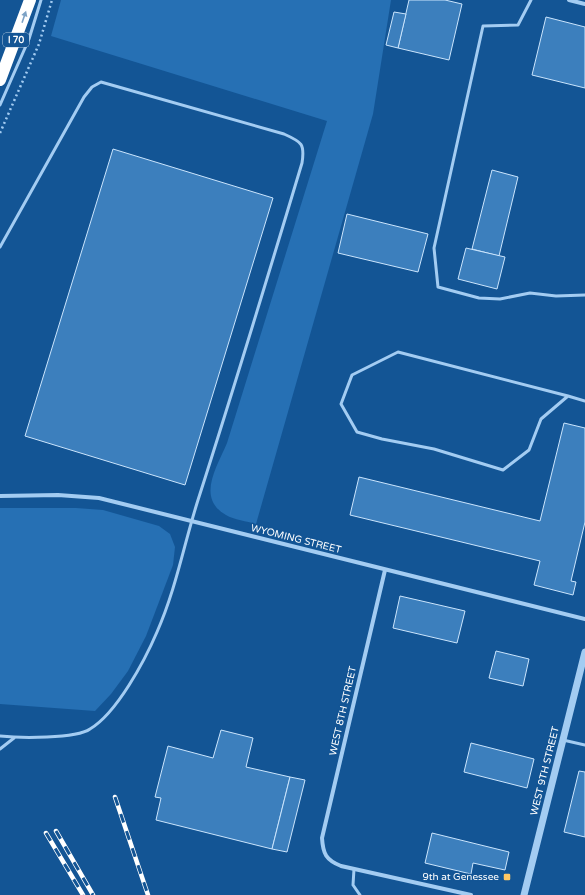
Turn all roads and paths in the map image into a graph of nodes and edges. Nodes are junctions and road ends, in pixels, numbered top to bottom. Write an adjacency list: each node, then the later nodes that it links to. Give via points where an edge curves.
1 (30, 0): 6 (highway, I 70, one-way to 1)
2 (41, 0): 7 (lane, via 29,39)
3 (531, 0): 9 (lane, via 518,25 483,26 434,248 438,287 479,298 500,299 530,293 556,296)
4 (569, 0): 5 (street)
5 (585, 4)
6 (0, 80)
7 (0, 106)
8 (0, 247): 13 (lane, via 84,97 92,87 101,82 284,134 299,141 304,149 302,163)
9 (585, 295)
10 (568, 396): 10 (lane, via 398,352 352,375 341,404 357,432 434,449 503,470 528,450 541,419); 11 (lane)
11 (585, 401)
12 (0, 496): 13 (street, WYOMING STREET, via 58,495 99,498)
13 (192, 520): 14 (street, WYOMING STREET); 18 (lane, via 172,593 158,631 142,665 117,703 92,728 82,734)
14 (385, 570): 15 (street, WYOMING STREET); 22 (street, WEST 8TH STREET, via 322,838 323,852 332,862)
15 (585, 619)
16 (585, 652): 19 (street, WEST 9TH STREET)
17 (0, 736): 18 (lane)
18 (15, 738): 21 (lane)
19 (563, 740): 20 (lane); 26 (street, WEST 9TH STREET)
20 (585, 745)
21 (0, 749)
22 (354, 869): 23 (street); 24 (lane, via 353,885)
23 (453, 893): 25 (street)
24 (360, 895)
25 (471, 895)
26 (524, 895)

